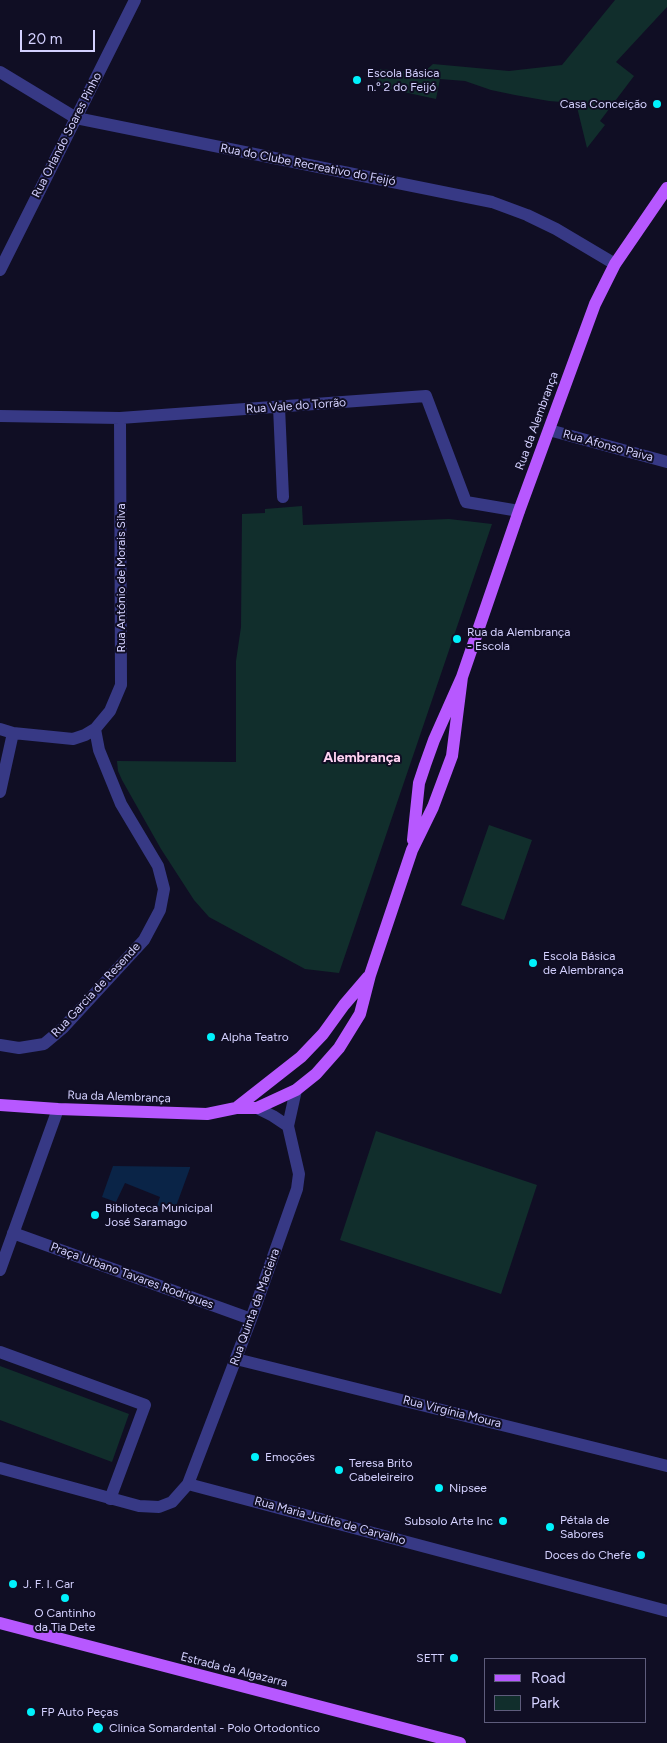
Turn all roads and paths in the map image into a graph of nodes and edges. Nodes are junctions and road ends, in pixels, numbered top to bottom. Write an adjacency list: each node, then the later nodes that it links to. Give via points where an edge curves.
1 (135, 0): 3 (street, Rua Orlando Soares Pinho)
2 (0, 72): 3 (street, Rua do Clube Recreativo do Feijó)
3 (76, 118): 5 (street, Rua do Clube Recreativo do Feijó, via 492,202 527,214); 6 (street, Rua Orlando Soares Pinho)
4 (667, 188): 5 (main road, Rua da Alembrança)
5 (615, 264): 10 (main road, Rua da Alembrança, via 595,304)
6 (0, 270)
7 (278, 407): 9 (street, Rua Vale do Torrão); 12 (street); 13 (street, Rua Vale do Torrão, via 426,396 466,502)
8 (0, 416): 9 (street, Rua Vale do Torrão)
9 (120, 418): 16 (street, Rua António de Morais Silva, via 121,684 110,711)
10 (549, 430): 11 (street, Rua Afonso Paiva); 13 (main road, Rua da Alembrança)
11 (667, 462)
12 (283, 497)
13 (519, 511): 14 (main road, Rua da Alembrança)
14 (462, 677): 19 (main road, Rua da Alembrança, via 419,783); 19 (main road, Rua da Alembrança, via 452,756)
15 (0, 729): 17 (street)
16 (96, 729): 17 (street, via 74,739); 21 (street, Rua Garcia de Resende, via 99,750 121,804 158,866 164,889 160,910 144,940 63,1028 44,1044 20,1048)
17 (14, 733): 18 (street)
18 (0, 792)
19 (412, 850): 20 (main road, Rua da Alembrança)
20 (370, 975): 22 (main road, Rua da Alembrança, via 360,1014 339,1048 316,1074); 24 (main road, Rua da Alembrança, via 301,1057)
21 (0, 1045)
22 (296, 1090): 25 (main road, Rua da Alembrança); 27 (street, Rua Quinta da Macieira)
23 (0, 1105): 26 (main road, Rua da Alembrança)
24 (236, 1108): 25 (main road, Rua da Alembrança); 26 (main road, Rua da Alembrança, via 207,1114)
25 (257, 1108): 27 (street)
26 (58, 1109): 28 (street)
27 (288, 1126): 30 (street, Rua Quinta da Macieira, via 299,1174 298,1184)
28 (13, 1233): 29 (street); 30 (street, Praça Urbano Tavares Rodrigues)
29 (0, 1270)
30 (251, 1319): 32 (street, Rua Quinta da Macieira)
31 (0, 1352): 36 (street, via 145,1404)
32 (236, 1359): 33 (street, Rua Virgínia Moura); 35 (street, Rua Quinta da Macieira)
33 (667, 1466)
34 (0, 1468): 36 (street)
35 (188, 1484): 36 (street, via 172,1502 158,1506 139,1506); 37 (street, Rua Maria Judite de Carvalho)
36 (110, 1499)
37 (667, 1611)
38 (0, 1623): 39 (main road, Estrada da Algazarra)
39 (460, 1743)

